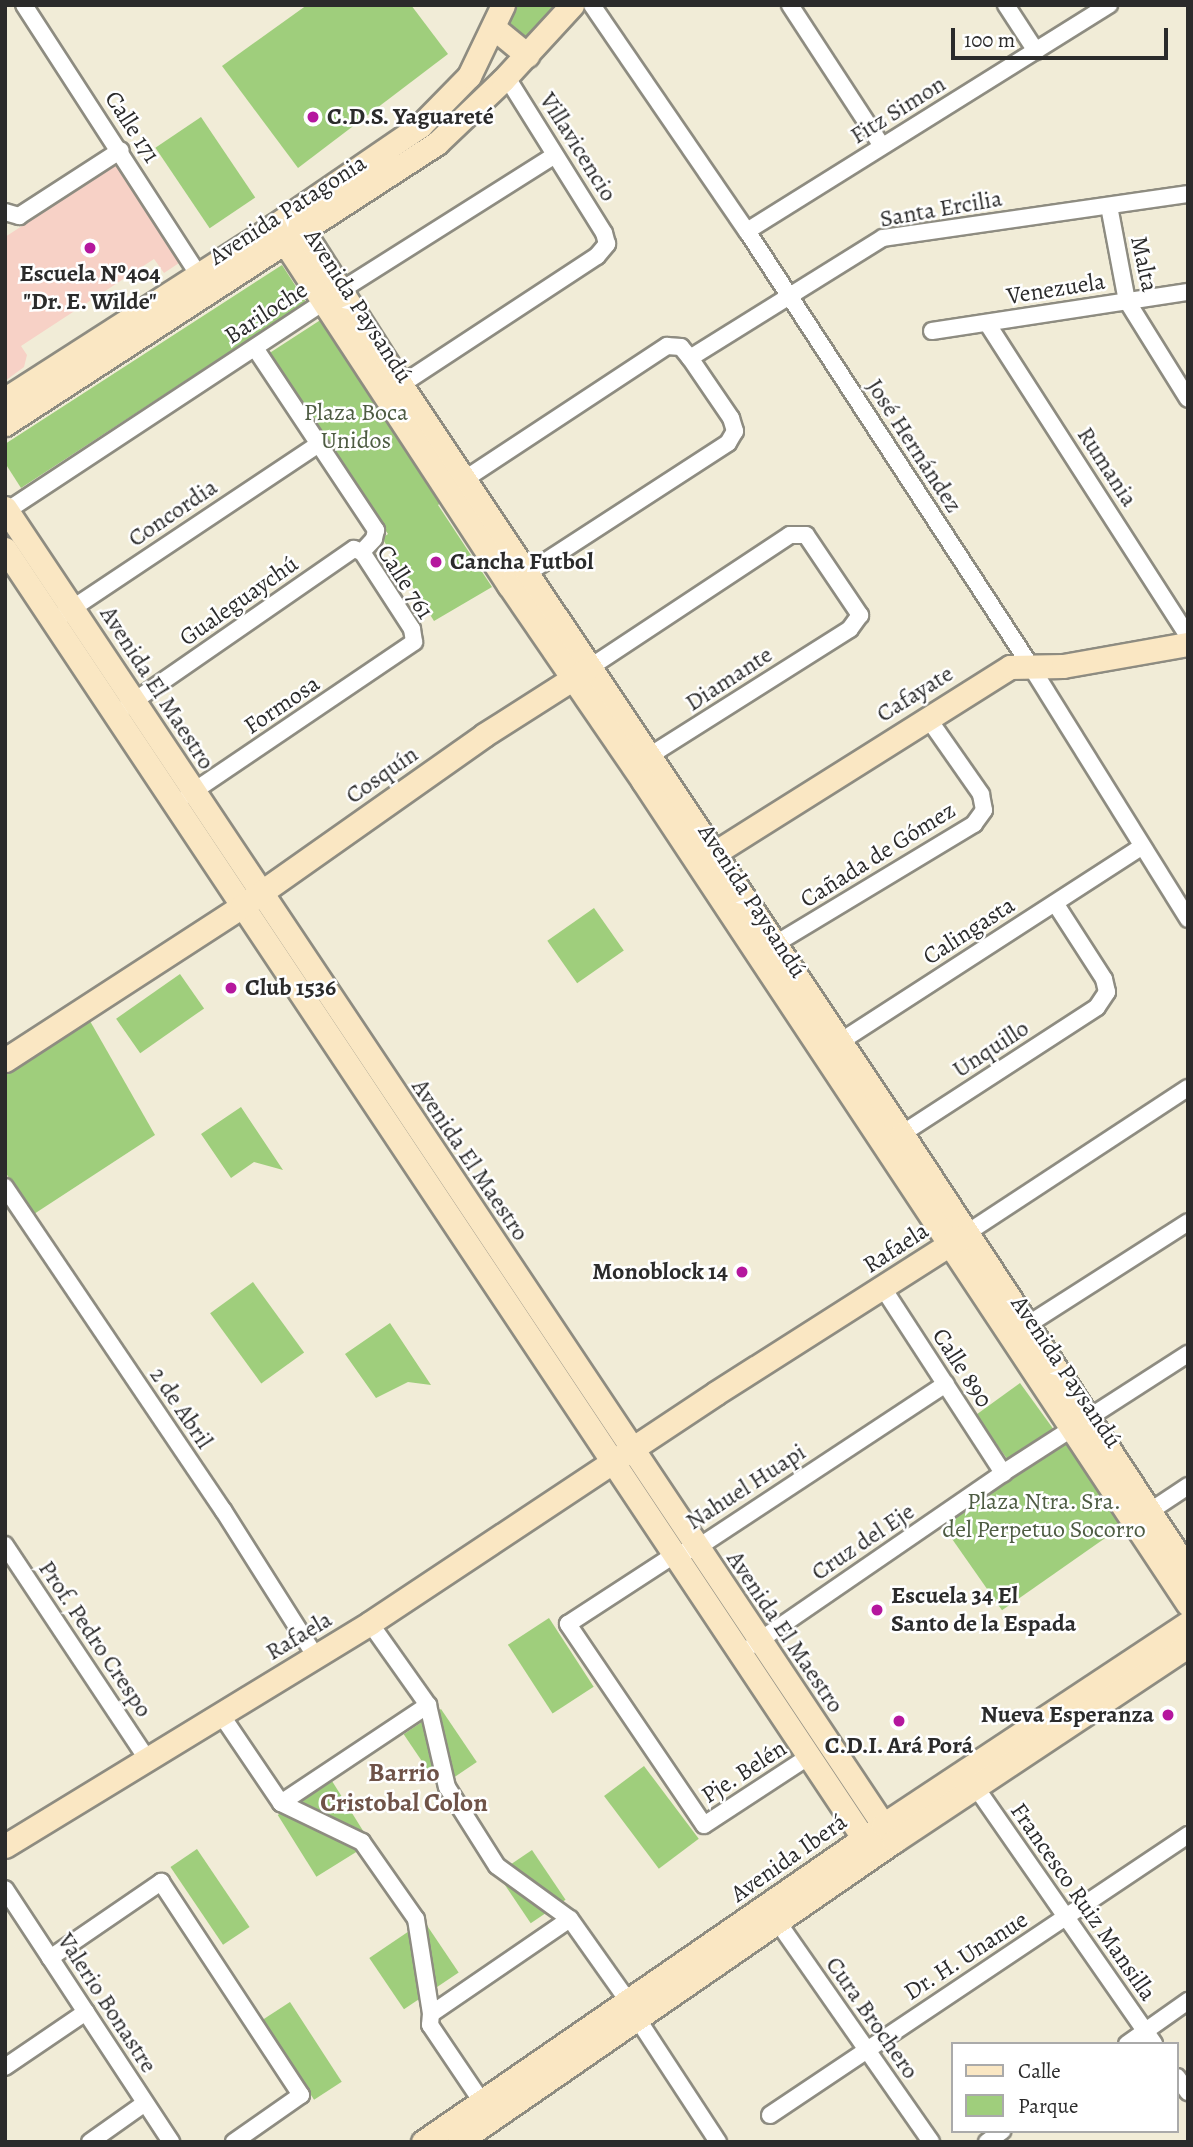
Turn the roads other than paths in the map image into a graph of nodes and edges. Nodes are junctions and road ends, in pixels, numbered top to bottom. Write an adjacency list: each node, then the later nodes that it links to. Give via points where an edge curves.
1 (24, 5): 13 (street, Calle 171)
2 (503, 5): 8 (main road, Avenida Patagonia)
3 (572, 5): 10 (main road, Avenida Patagonia)
4 (592, 5): 19 (street, José Hernández)
5 (790, 5): 12 (street)
6 (1006, 5): 9 (street)
7 (1109, 5): 9 (street, Fitz Simon)
8 (494, 28): 10 (main road); 18 (main road, Avenida Patagonia, via 469,76 420,126)
9 (1036, 51): 12 (street, Fitz Simon)
10 (527, 55): 11 (main road, Avenida Patagonia)
11 (506, 76): 14 (street, Villavicencio); 18 (main road, Avenida Patagonia, via 437,143)
12 (882, 146): 19 (street, Fitz Simon)
13 (121, 150): 17 (street, via 19,216); 20 (street, Calle 171)
14 (555, 155): 23 (street, Bariloche); 29 (street, Villavicencio, via 607,244 597,256)
15 (1188, 194): 16 (street, Santa Ercilia)
16 (1109, 206): 22 (street, Santa Ercilia, via 883,238); 24 (street, Malta)
17 (5, 212)
18 (289, 229): 20 (main road, Avenida Patagonia); 23 (main road, Avenida Paysandú); 32 (main road, Avenida Patagonia)
19 (747, 232): 22 (street, José Hernández)
20 (199, 275): 30 (main road, Avenida Patagonia)
21 (1188, 292): 24 (street, Venezuela)
22 (789, 296): 28 (street, Santa Ercilia); 45 (street, José Hernández)
23 (332, 297): 27 (street, Bariloche); 29 (main road, Avenida Paysandú)
24 (1127, 302): 25 (street, Venezuela); 31 (street, Malta)
25 (988, 323): 26 (street, Venezuela); 42 (street, Rumania)
26 (932, 331)
27 (255, 348): 33 (street); 35 (street, Bariloche)
28 (685, 352): 34 (street, via 667,346); 39 (street, via 731,418 735,431 728,443)
29 (393, 390): 34 (main road, Avenida Paysandú)
30 (5, 399)
31 (1188, 399)
32 (5, 424)
33 (319, 444): 38 (street, via 376,530 374,539); 40 (street, Concordia)
34 (456, 485): 39 (main road, Avenida Paysandú)
35 (6, 510): 40 (main road, Avenida El Maestro)
36 (790, 535): 46 (street, Cosquín); 50 (street, Diamante, via 806,535 860,615 850,629)
37 (5, 549): 41 (main road, Avenida El Maestro)
38 (358, 551): 43 (street, Calle 761, via 412,629); 47 (street, Gualeguaychú)
39 (518, 579): 46 (main road, Avenida Paysandú)
40 (73, 607): 41 (street, Concordia); 47 (main road, Avenida El Maestro)
41 (53, 621): 48 (main road, Avenida El Maestro)
42 (1188, 636)
43 (414, 642): 51 (street, Formosa)
44 (1188, 644): 45 (main road, Cafayate, via 1063,666)
45 (1030, 665): 49 (main road, Cafayate, via 1010,667); 53 (street, José Hernández)
46 (581, 673): 50 (main road, Avenida Paysandú); 55 (main road, Cosquín, via 484,735)
47 (134, 701): 48 (street, Gualeguaychú); 51 (main road, Avenida El Maestro)
48 (114, 714): 52 (main road, Avenida El Maestro)
49 (927, 718): 54 (main road, Cafayate); 58 (street, Cañada de Gómez, via 981,794 984,810 974,824)
50 (641, 761): 54 (main road, Avenida Paysandú)
51 (193, 791): 52 (street, Formosa); 55 (main road, Avenida El Maestro)
52 (174, 805): 55 (main road, Avenida El Maestro)
53 (1141, 847): 56 (street, Calingasta); 57 (street, José Hernández)
54 (705, 860): 58 (main road, Avenida Paysandú)
55 (251, 900): 60 (main road, Cosquín); 71 (main road, Avenida El Maestro)
56 (1055, 903): 59 (street, Calingasta); 62 (street, Unquillo, via 1104,979 1107,992 1097,1007)
57 (1188, 919)
58 (765, 951): 59 (main road, Avenida Paysandú)
59 (830, 1049): 62 (main road, Avenida Paysandú)
60 (5, 1060)
61 (1185, 1096): 65 (street, Rafaela)
62 (892, 1140): 65 (main road, Avenida Paysandú)
63 (5, 1187): 85 (street, 2 de Abril, via 223,1510)
64 (1188, 1222): 67 (street)
65 (959, 1239): 66 (main road, Rafaela); 67 (main road, Avenida Paysandú)
66 (883, 1287): 69 (street, Calle 890); 71 (main road, Rafaela)
67 (1018, 1330): 70 (main road, Avenida Paysandú)
68 (1188, 1354): 70 (street, Cruz del Eje)
69 (946, 1384): 72 (street, Calle 890); 76 (street, Nahuel Huapi)
70 (1081, 1423): 72 (street, Cruz del Eje); 74 (main road, Avenida Paysandú)
71 (622, 1456): 76 (main road, Avenida El Maestro); 77 (main road, Avenida El Maestro); 80 (main road, Rafaela)
72 (1003, 1473): 82 (street, Cruz del Eje)
73 (1188, 1486): 74 (street)
74 (1143, 1516): 78 (main road, Avenida Paysandú); 79 (main road, Avenida Paysandú)
75 (5, 1545): 89 (street, Prof. Pedro Crespo)
76 (697, 1548): 77 (street, Nahuel Huapi); 82 (main road, Avenida El Maestro)
77 (674, 1555): 84 (main road, Avenida El Maestro); 92 (street, Nahuel Huapi, via 568,1624)
78 (1188, 1570)
79 (1188, 1604)
80 (370, 1623): 85 (main road, Rafaela); 86 (street)
81 (1188, 1623): 93 (main road, Avenida Iberá)
82 (760, 1641): 84 (street, Cruz del Eje); 93 (main road, Avenida El Maestro)
83 (1188, 1646): 90 (main road, Avenida Iberá)
84 (740, 1654): 88 (main road, Avenida El Maestro)
85 (316, 1657): 87 (main road, Rafaela)
86 (428, 1706): 91 (street); 99 (street, via 447,1787 497,1866)
87 (220, 1713): 89 (main road, Rafaela); 91 (street)
88 (808, 1757): 92 (street, Pje. Belén); 96 (main road, Avenida El Maestro)
89 (147, 1759): 95 (main road, Rafaela)
90 (975, 1786): 93 (main road, Avenida Iberá); 98 (street, Francesco Ruiz Mansilla)
91 (281, 1803): 105 (street, via 362,1842 416,1919)
92 (704, 1825)
93 (888, 1833): 96 (main road, Avenida Iberá)
94 (1188, 1835): 98 (street, Dr. H. Unanue)
95 (5, 1846)
96 (869, 1846): 100 (main road, Avenida Iberá); 103 (main road, Avenida Iberá)
97 (5, 1889): 101 (street, Valerio Bonastre)
98 (1066, 1918): 106 (street, Francesco Ruiz Mansilla); 107 (street, Dr. H. Unanue)
99 (570, 1919): 103 (street); 105 (street)
100 (777, 1921): 103 (main road, Avenida Iberá); 107 (street, Cura Brochero)
101 (50, 1958): 104 (street, Valerio Bonastre); 115 (street, via 161,1882 301,2095)
102 (1188, 2001): 106 (street)
103 (632, 2009): 109 (main road, Avenida Iberá); 112 (main road, Avenida Iberá); 117 (street)
104 (86, 2012): 108 (street); 110 (street, Valerio Bonastre)
105 (431, 2014): 109 (street, via 430,2025)
106 (1150, 2037)
107 (865, 2049): 111 (street, Dr. H. Unanue); 118 (street, Cura Brochero)
108 (5, 2067)
109 (482, 2102): 116 (main road, Avenida Iberá)
110 (145, 2103): 113 (street); 114 (street, Valerio Bonastre)
111 (770, 2115)
112 (473, 2138)
113 (90, 2142)
114 (171, 2142)
115 (234, 2142)
116 (423, 2142)
117 (718, 2142)
118 (931, 2142)

